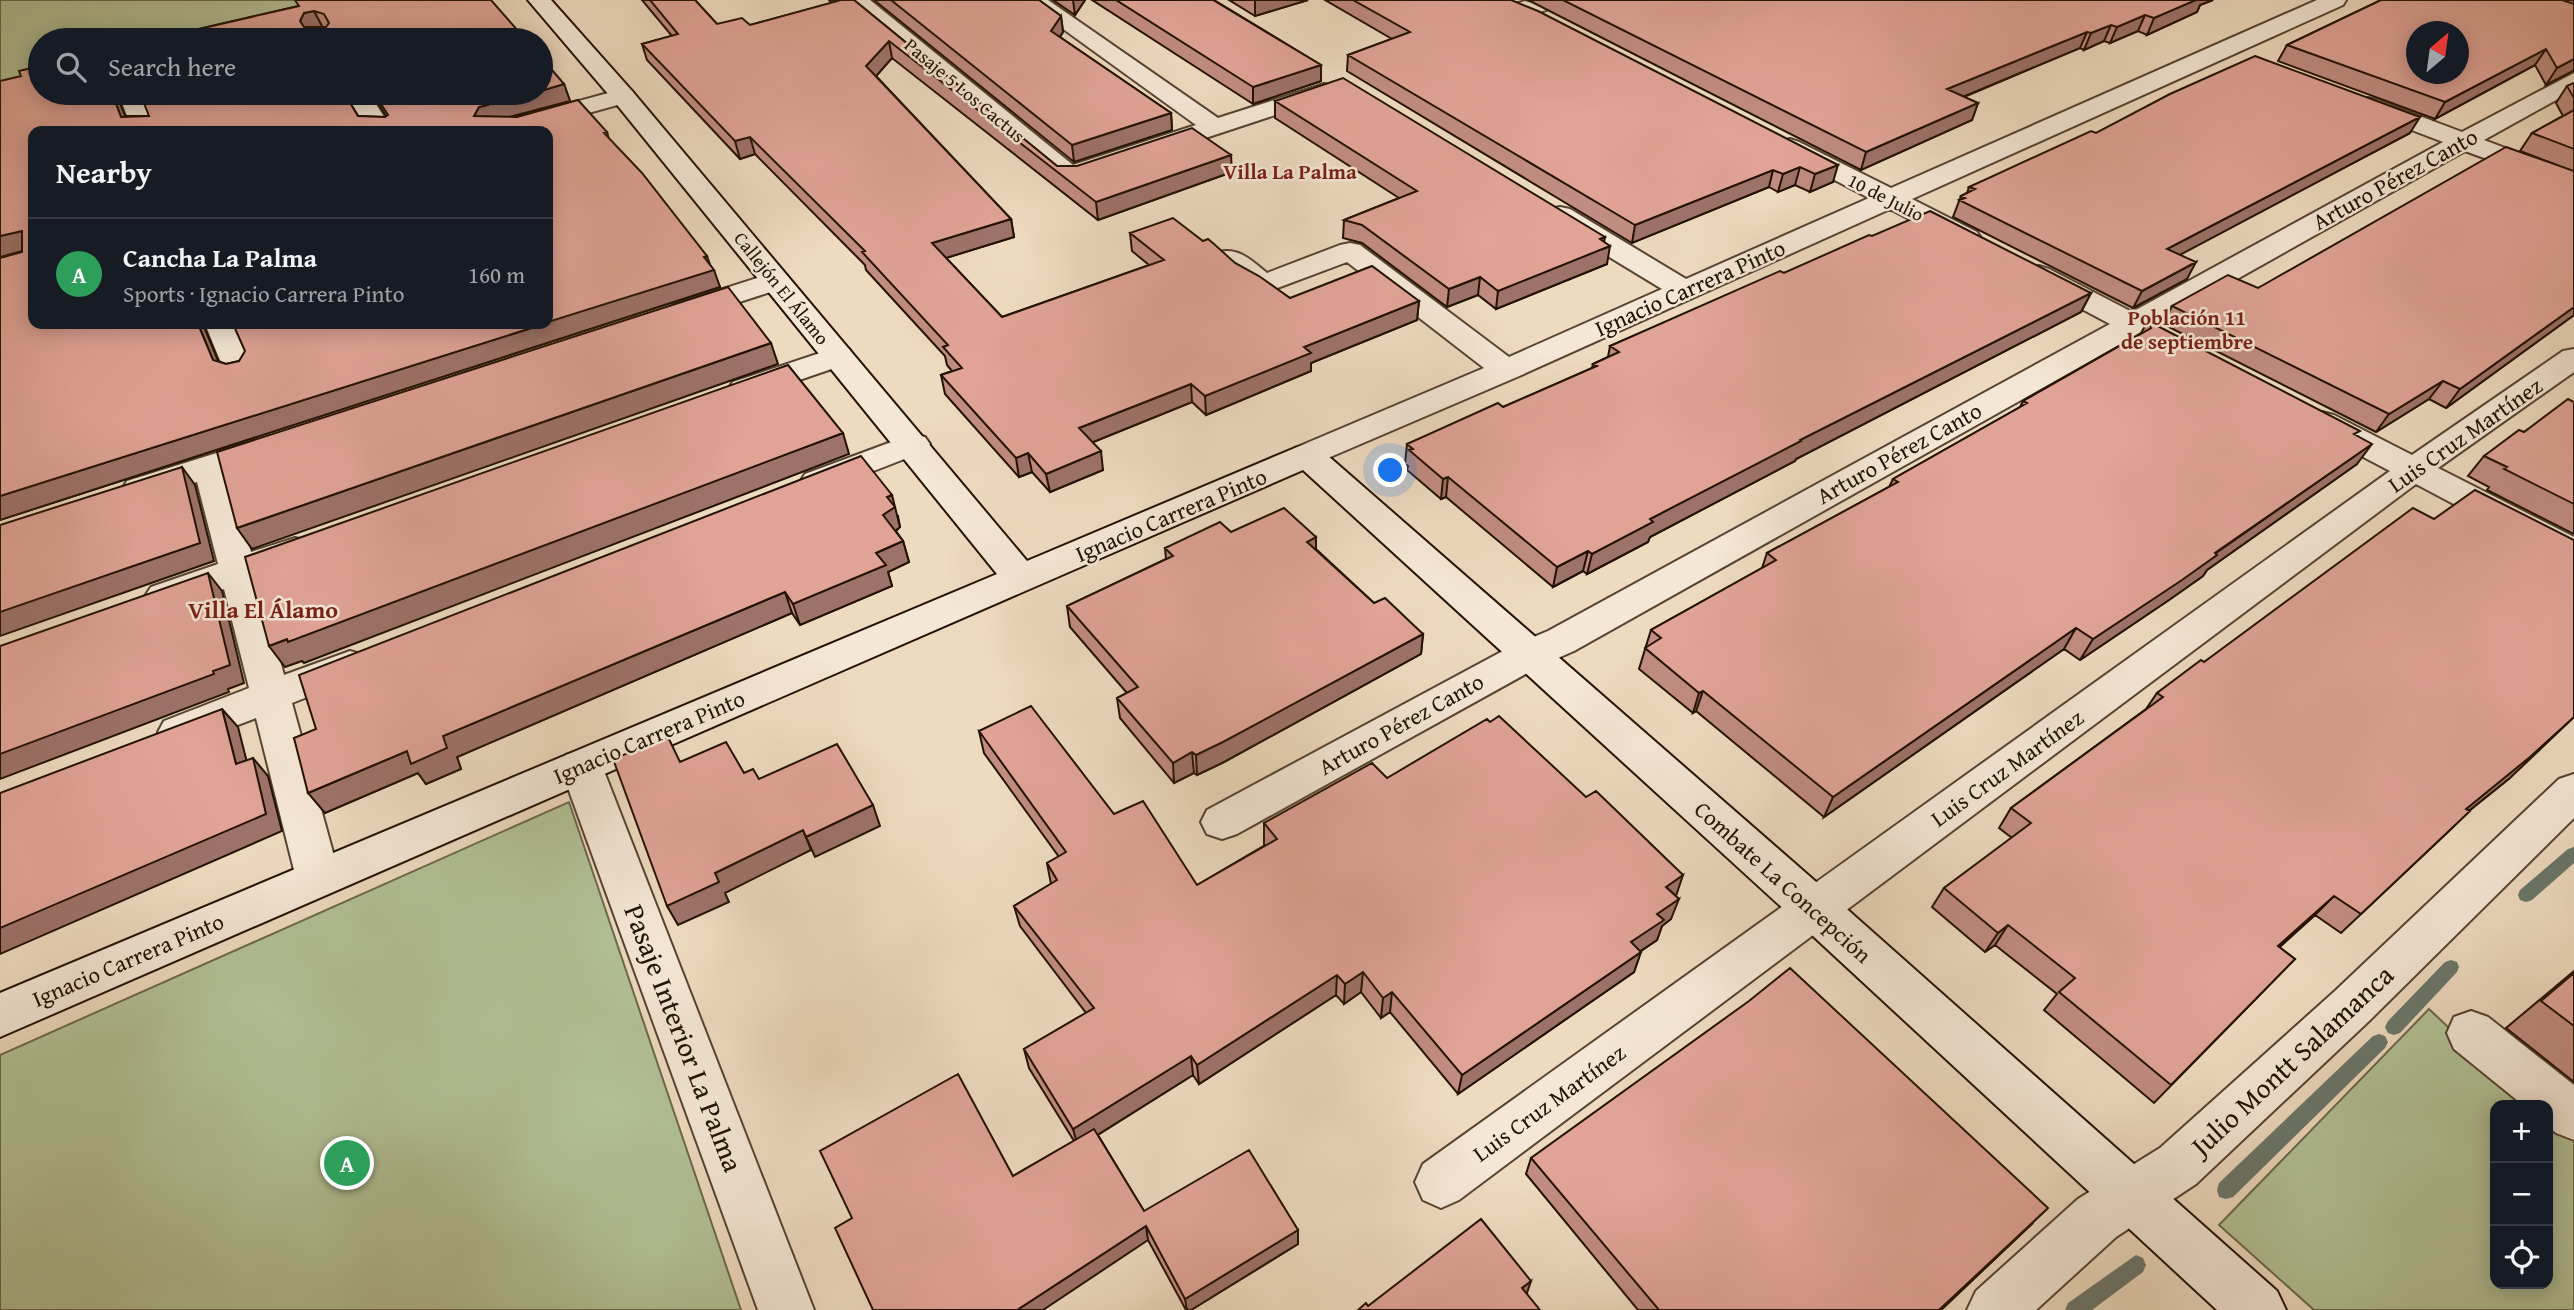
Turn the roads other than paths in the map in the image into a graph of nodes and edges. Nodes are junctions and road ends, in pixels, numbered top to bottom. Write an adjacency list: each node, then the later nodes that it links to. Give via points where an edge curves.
1 (539, 0): 11 (street, Callejón El Álamo)
2 (1034, 0): 18 (street)
3 (2335, 0): 7 (street, Ignacio Carrera Pinto)
4 (872, 2): 18 (street, Pasaje 5 Los Cactus, via 1069,175)
5 (1511, 5): 6 (street)
6 (1555, 13)
7 (2222, 51): 8 (street); 23 (street, Ignacio Carrera Pinto)
8 (2256, 64)
9 (1322, 70): 18 (street, via 1345,84)
10 (2574, 80): 20 (street, Arturo Pérez Canto)
11 (623, 96): 17 (street); 25 (street, Callejón El Álamo)
12 (2347, 97): 20 (street)
13 (135, 105): 15 (street)
14 (365, 105): 16 (street)
15 (143, 126)
16 (378, 126)
17 (514, 126)
18 (1214, 127)
19 (1762, 132): 23 (street, 10 de Julio)
20 (2465, 141): 21 (street); 28 (street, Arturo Pérez Canto)
21 (2574, 183)
22 (1533, 198): 26 (street)
23 (1890, 199): 26 (street, Ignacio Carrera Pinto); 28 (street, 10 de Julio)
24 (1229, 258): 34 (street, via 1264,284 1350,251)
25 (776, 281): 27 (street); 31 (street, Callejón El Álamo)
26 (1684, 290): 34 (street, Ignacio Carrera Pinto)
27 (657, 320)
28 (2133, 323): 30 (street, 10 de Julio); 50 (street, Arturo Pérez Canto, via 1561,641)
29 (222, 329): 33 (street)
30 (2170, 343)
31 (838, 356): 35 (street); 38 (street, Callejón El Álamo)
32 (2574, 358): 41 (street, Luis Cruz Martínez)
33 (238, 370)
34 (1506, 370): 39 (street, Ignacio Carrera Pinto)
35 (720, 398)
36 (2304, 413): 41 (street)
37 (302, 436): 40 (street)
38 (913, 444): 42 (street); 47 (street, Callejón El Álamo)
39 (1307, 456): 47 (street, Ignacio Carrera Pinto); 50 (street, Combate La Concepción)
40 (210, 466): 43 (street); 46 (street)
41 (2413, 470): 45 (street); 57 (street, Luis Cruz Martínez)
42 (784, 495)
43 (105, 500)
44 (328, 538): 46 (street)
45 (2574, 552)
46 (237, 571): 48 (street); 51 (street)
47 (1022, 579): 53 (street, Ignacio Carrera Pinto)
48 (132, 608)
49 (386, 651): 51 (street)
50 (1528, 655): 55 (street, Arturo Pérez Canto); 57 (street, Combate La Concepción)
51 (270, 696): 52 (street); 56 (street)
52 (142, 746)
53 (581, 766): 56 (street, Ignacio Carrera Pinto); 63 (street, Pasaje Interior La Palma)
54 (2574, 790): 62 (street, Julio Montt Salamanca, via 2189,1157)
55 (1222, 822)
56 (318, 878): 58 (street, Ignacio Carrera Pinto)
57 (1815, 909): 61 (street, Luis Cruz Martínez); 62 (street, Combate La Concepción)
58 (0, 1015)
59 (2472, 1032): 60 (street)
60 (2574, 1116)
61 (1441, 1182)
62 (2131, 1196): 64 (street, Julio Montt Salamanca, via 2097,1218); 65 (street, Combate La Concepción)
63 (786, 1310)
64 (1995, 1310)
65 (2258, 1310)

